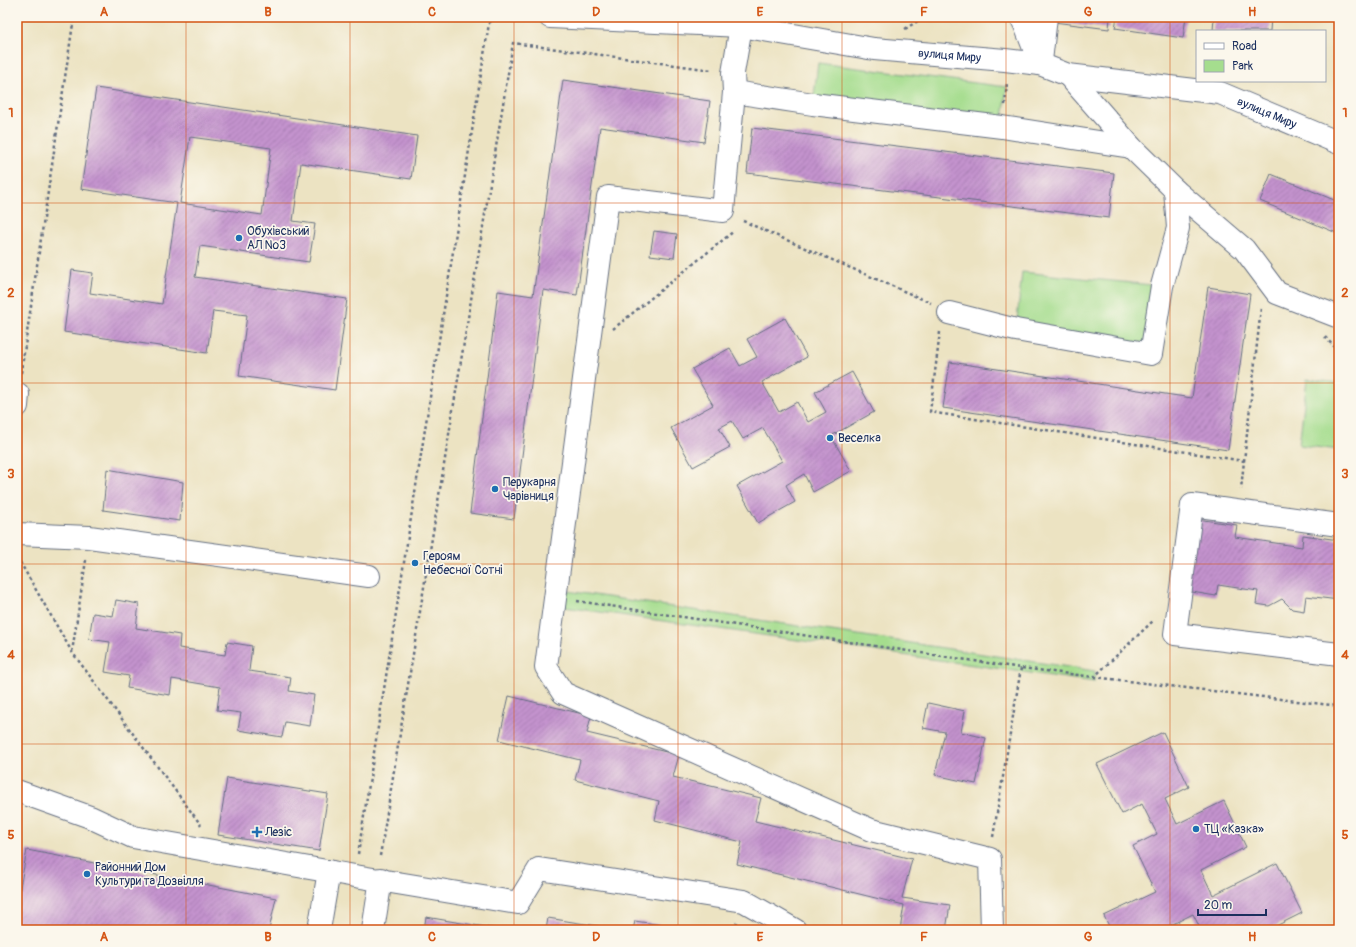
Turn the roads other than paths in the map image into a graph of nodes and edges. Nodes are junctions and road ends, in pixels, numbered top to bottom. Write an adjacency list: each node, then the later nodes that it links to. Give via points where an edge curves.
1 (550, 17): 4 (street, вулиця Миру)
2 (1021, 17): 5 (street)
3 (1046, 17): 5 (street)
4 (741, 26): 5 (street, вулиця Миру, via 874,49); 7 (street)
5 (1040, 64): 6 (street, вулиця Миру)
6 (1068, 74): 8 (street, вулиця Миру, via 1220,93); 9 (street)
7 (734, 83): 9 (street, via 813,104 1002,127); 23 (street, via 723,211 608,197 546,667 563,693 871,830 990,859)
8 (1339, 143)
9 (1131, 147): 10 (street)
10 (1175, 190): 11 (street, via 1178,228 1162,286 1151,354 1016,330); 12 (street, via 1244,248 1277,293)
11 (949, 313)
12 (1339, 317)
13 (1339, 525): 16 (street, via 1192,505 1175,634)
14 (17, 534): 15 (street, via 89,537)
15 (369, 576)
16 (1339, 654)
17 (17, 791): 18 (street, via 90,817 133,837)
18 (329, 871): 19 (street); 20 (street)
19 (379, 879): 21 (street); 22 (street, via 518,903 538,868 744,901)
20 (319, 930)
21 (372, 930)
22 (795, 930)
23 (992, 930)

